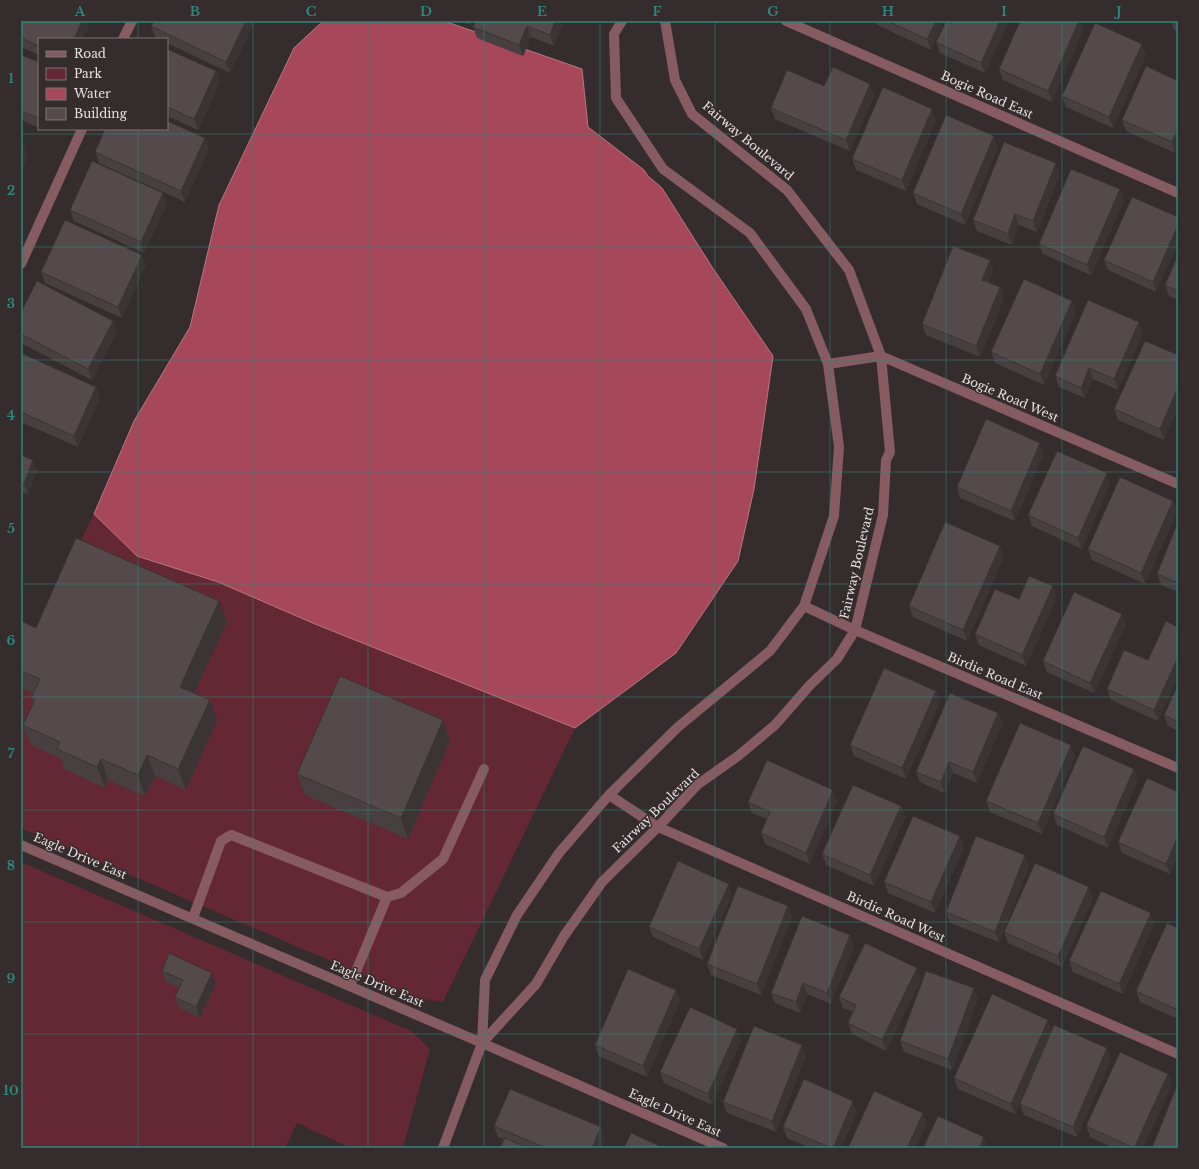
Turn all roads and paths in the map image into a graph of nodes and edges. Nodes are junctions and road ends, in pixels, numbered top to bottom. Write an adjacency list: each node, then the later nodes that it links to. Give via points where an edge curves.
1 (132, 21): 5 (street)
2 (622, 21): 10 (street, Fairway Boulevard, via 614,34 616,98 662,169 750,233 806,309)
3 (665, 21): 9 (street, Fairway Boulevard, via 675,80 692,114 787,190 848,270)
4 (786, 21): 7 (street, Bogie Road East)
5 (124, 38)
6 (82, 130): 8 (street)
7 (1178, 193)
8 (21, 264)
9 (881, 356): 10 (street); 11 (street, Bogie Road West); 13 (street, Fairway Boulevard, via 890,452 886,460 883,515)
10 (828, 364): 12 (street, Fairway Boulevard, via 839,447 834,516)
11 (1178, 484)
12 (804, 606): 13 (street, Birdie Road East); 16 (street, Fairway Boulevard, via 770,651 678,728)
13 (855, 630): 14 (street, Birdie Road East); 17 (street, Fairway Boulevard, via 837,659 775,725 738,756 697,785)
14 (1178, 768)
15 (484, 769): 19 (street, via 443,859 401,893)
16 (609, 795): 17 (street, Birdie Road West); 22 (street, Fairway Boulevard, via 558,853 517,915 485,980)
17 (658, 827): 22 (street, Fairway Boulevard, via 602,882 564,936 536,984); 23 (street, Birdie Road West)
18 (21, 845): 20 (street, Eagle Drive East)
19 (387, 897): 20 (street, via 231,836 220,841); 21 (street)
20 (193, 918): 21 (street, Eagle Drive East)
21 (350, 986): 22 (street, Eagle Drive East)
22 (482, 1043): 24 (street, Fairway Boulevard); 25 (street, Eagle Drive East)
23 (1178, 1054)
24 (444, 1148)
25 (723, 1148)

